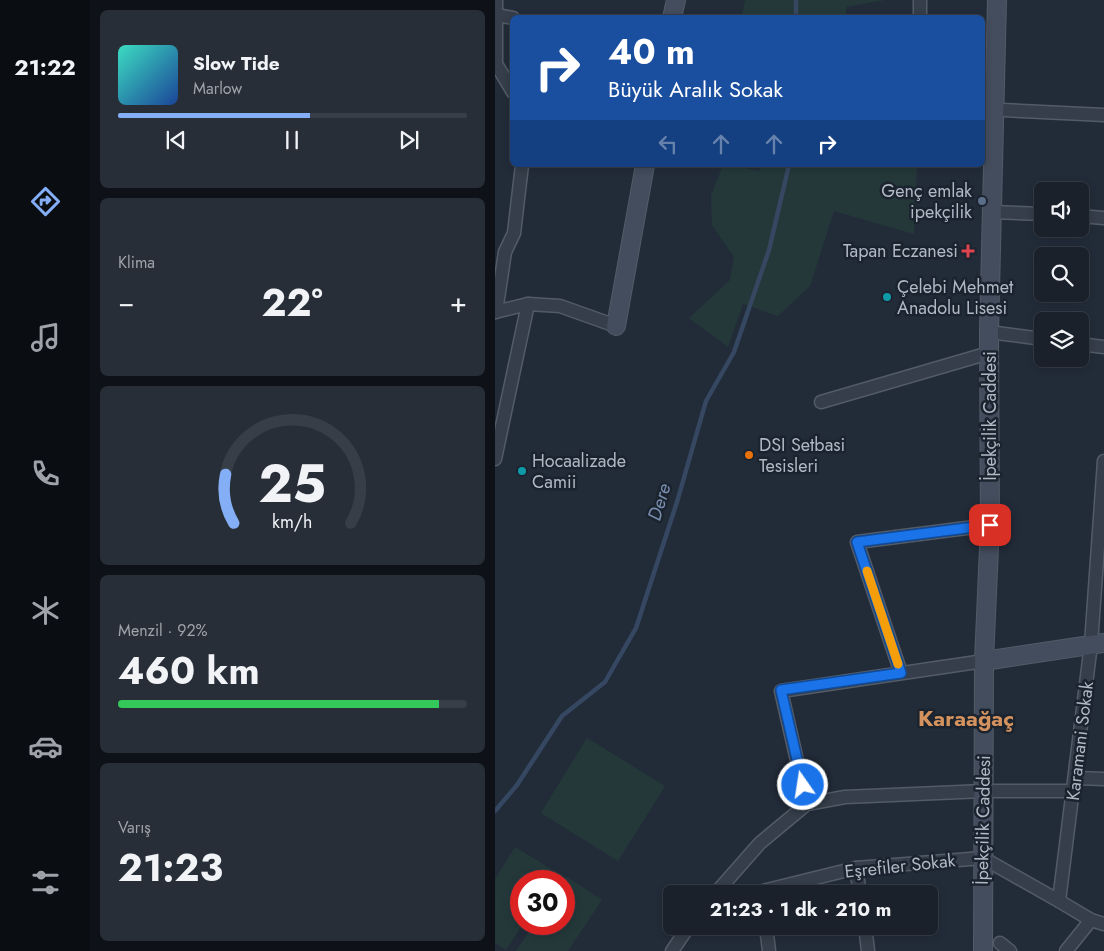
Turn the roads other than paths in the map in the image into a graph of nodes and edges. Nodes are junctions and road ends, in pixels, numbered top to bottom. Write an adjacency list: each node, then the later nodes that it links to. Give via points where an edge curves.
1 (496, 0): 5 (street)
2 (676, 0): 6 (main road)
3 (919, 0): 7 (street)
4 (997, 0): 11 (main road, İpekçilik Caddesi)
5 (496, 15): 8 (street); 9 (street)
6 (673, 15)
7 (920, 15)
8 (510, 17)
9 (496, 64): 10 (street)
10 (510, 87)
11 (989, 108): 12 (street); 15 (main road, İpekçilik Caddesi)
12 (1104, 115)
13 (522, 167): 20 (street, via 514,232 505,252)
14 (645, 167): 21 (main road)
15 (993, 212): 16 (street); 22 (main road, İpekçilik Caddesi)
16 (1034, 214)
17 (1089, 217): 18 (street)
18 (1104, 218)
19 (529, 304): 20 (street); 21 (street, via 560,306); 28 (street)
20 (495, 312)
21 (616, 326)
22 (989, 332): 23 (street); 26 (main road, İpekçilik Caddesi)
23 (1034, 338)
24 (1089, 345): 25 (street)
25 (1104, 346)
26 (989, 353): 27 (street); 30 (main road, İpekçilik Caddesi)
27 (821, 402)
28 (495, 459)
29 (1104, 461): 31 (street, Karamani Sokak)
30 (990, 525): 32 (main road, İpekçilik Caddesi); 33 (street, via 857,542)
31 (1098, 643): 32 (main road); 35 (street, Karamani Sokak)
32 (984, 661): 33 (street); 36 (main road, İpekçilik Caddesi)
33 (901, 673): 37 (street, via 781,690)
34 (1104, 779): 35 (street)
35 (1075, 785): 36 (street); 43 (street, Karamani Sokak)
36 (984, 792): 37 (street, via 845,797); 38 (main road, İpekçilik Caddesi)
37 (807, 804): 40 (street, via 760,843)
38 (983, 858): 39 (street, Eşrefiler Sokak); 43 (street); 52 (main road, İpekçilik Caddesi)
39 (856, 868): 41 (street, Eşrefiler Sokak); 42 (street)
40 (723, 885)
41 (787, 885)
42 (859, 885)
43 (1059, 901): 44 (street)
44 (1091, 920): 45 (street); 53 (street)
45 (1104, 924)
46 (683, 935): 49 (street)
47 (768, 935): 50 (street)
48 (866, 935): 51 (street)
49 (672, 951)
50 (769, 951)
51 (868, 951)
52 (983, 951)
53 (1065, 951)

